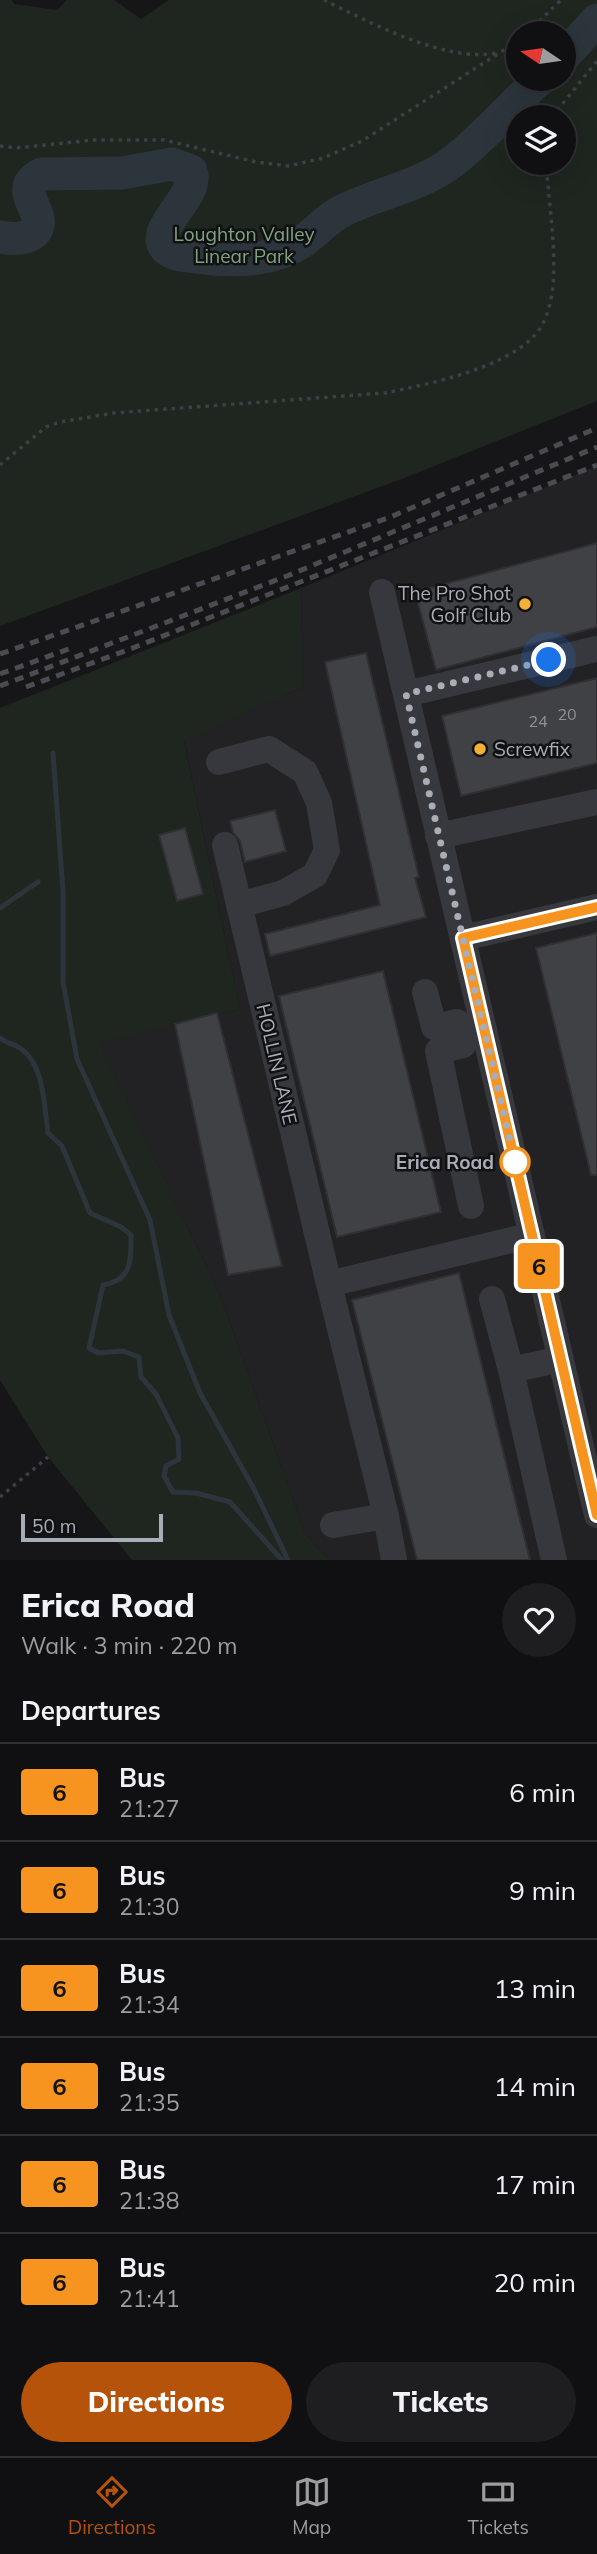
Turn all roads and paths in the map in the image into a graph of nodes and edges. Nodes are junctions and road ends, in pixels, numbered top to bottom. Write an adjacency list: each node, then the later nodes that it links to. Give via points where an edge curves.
1 (324, 0): 5 (path, via 377,27 455,52 479,56)
2 (561, 0): 3 (path)
3 (539, 21)
4 (506, 48): 5 (path)
5 (499, 52): 8 (path, via 362,141 303,164 274,165 164,140)
6 (597, 61): 7 (path)
7 (562, 105)
8 (0, 146)
9 (548, 175): 10 (path, via 553,287 535,336 513,353 473,370 385,393 114,413 60,422 46,427)
10 (0, 465)
11 (382, 592): 13 (street)
12 (597, 649): 13 (street)
13 (406, 694): 16 (street)
14 (219, 762): 18 (street, via 269,750 305,772 319,803 327,850 315,874 283,893)
15 (596, 806): 16 (street)
16 (438, 836): 20 (street)
17 (225, 845): 18 (street, HOLLIN LANE)
18 (239, 905): 25 (street, HOLLIN LANE)
19 (597, 907): 20 (street)
20 (463, 938): 22 (street)
21 (425, 992): 22 (street, via 434,1027 457,1023)
22 (472, 1031): 23 (street, via 463,1045 438,1051); 24 (street)
23 (471, 1206)
24 (532, 1235): 25 (street); 27 (street)
25 (329, 1284): 33 (street, HOLLIN LANE)
26 (492, 1299): 28 (street)
27 (561, 1359): 28 (street); 30 (street)
28 (511, 1370): 36 (street)
29 (48, 1457): 31 (path)
30 (593, 1480): 32 (street)
31 (0, 1497)
32 (597, 1515)
33 (386, 1516): 34 (street); 35 (street, HOLLIN LANE)
34 (333, 1525)
35 (394, 1560)
36 (554, 1560)

